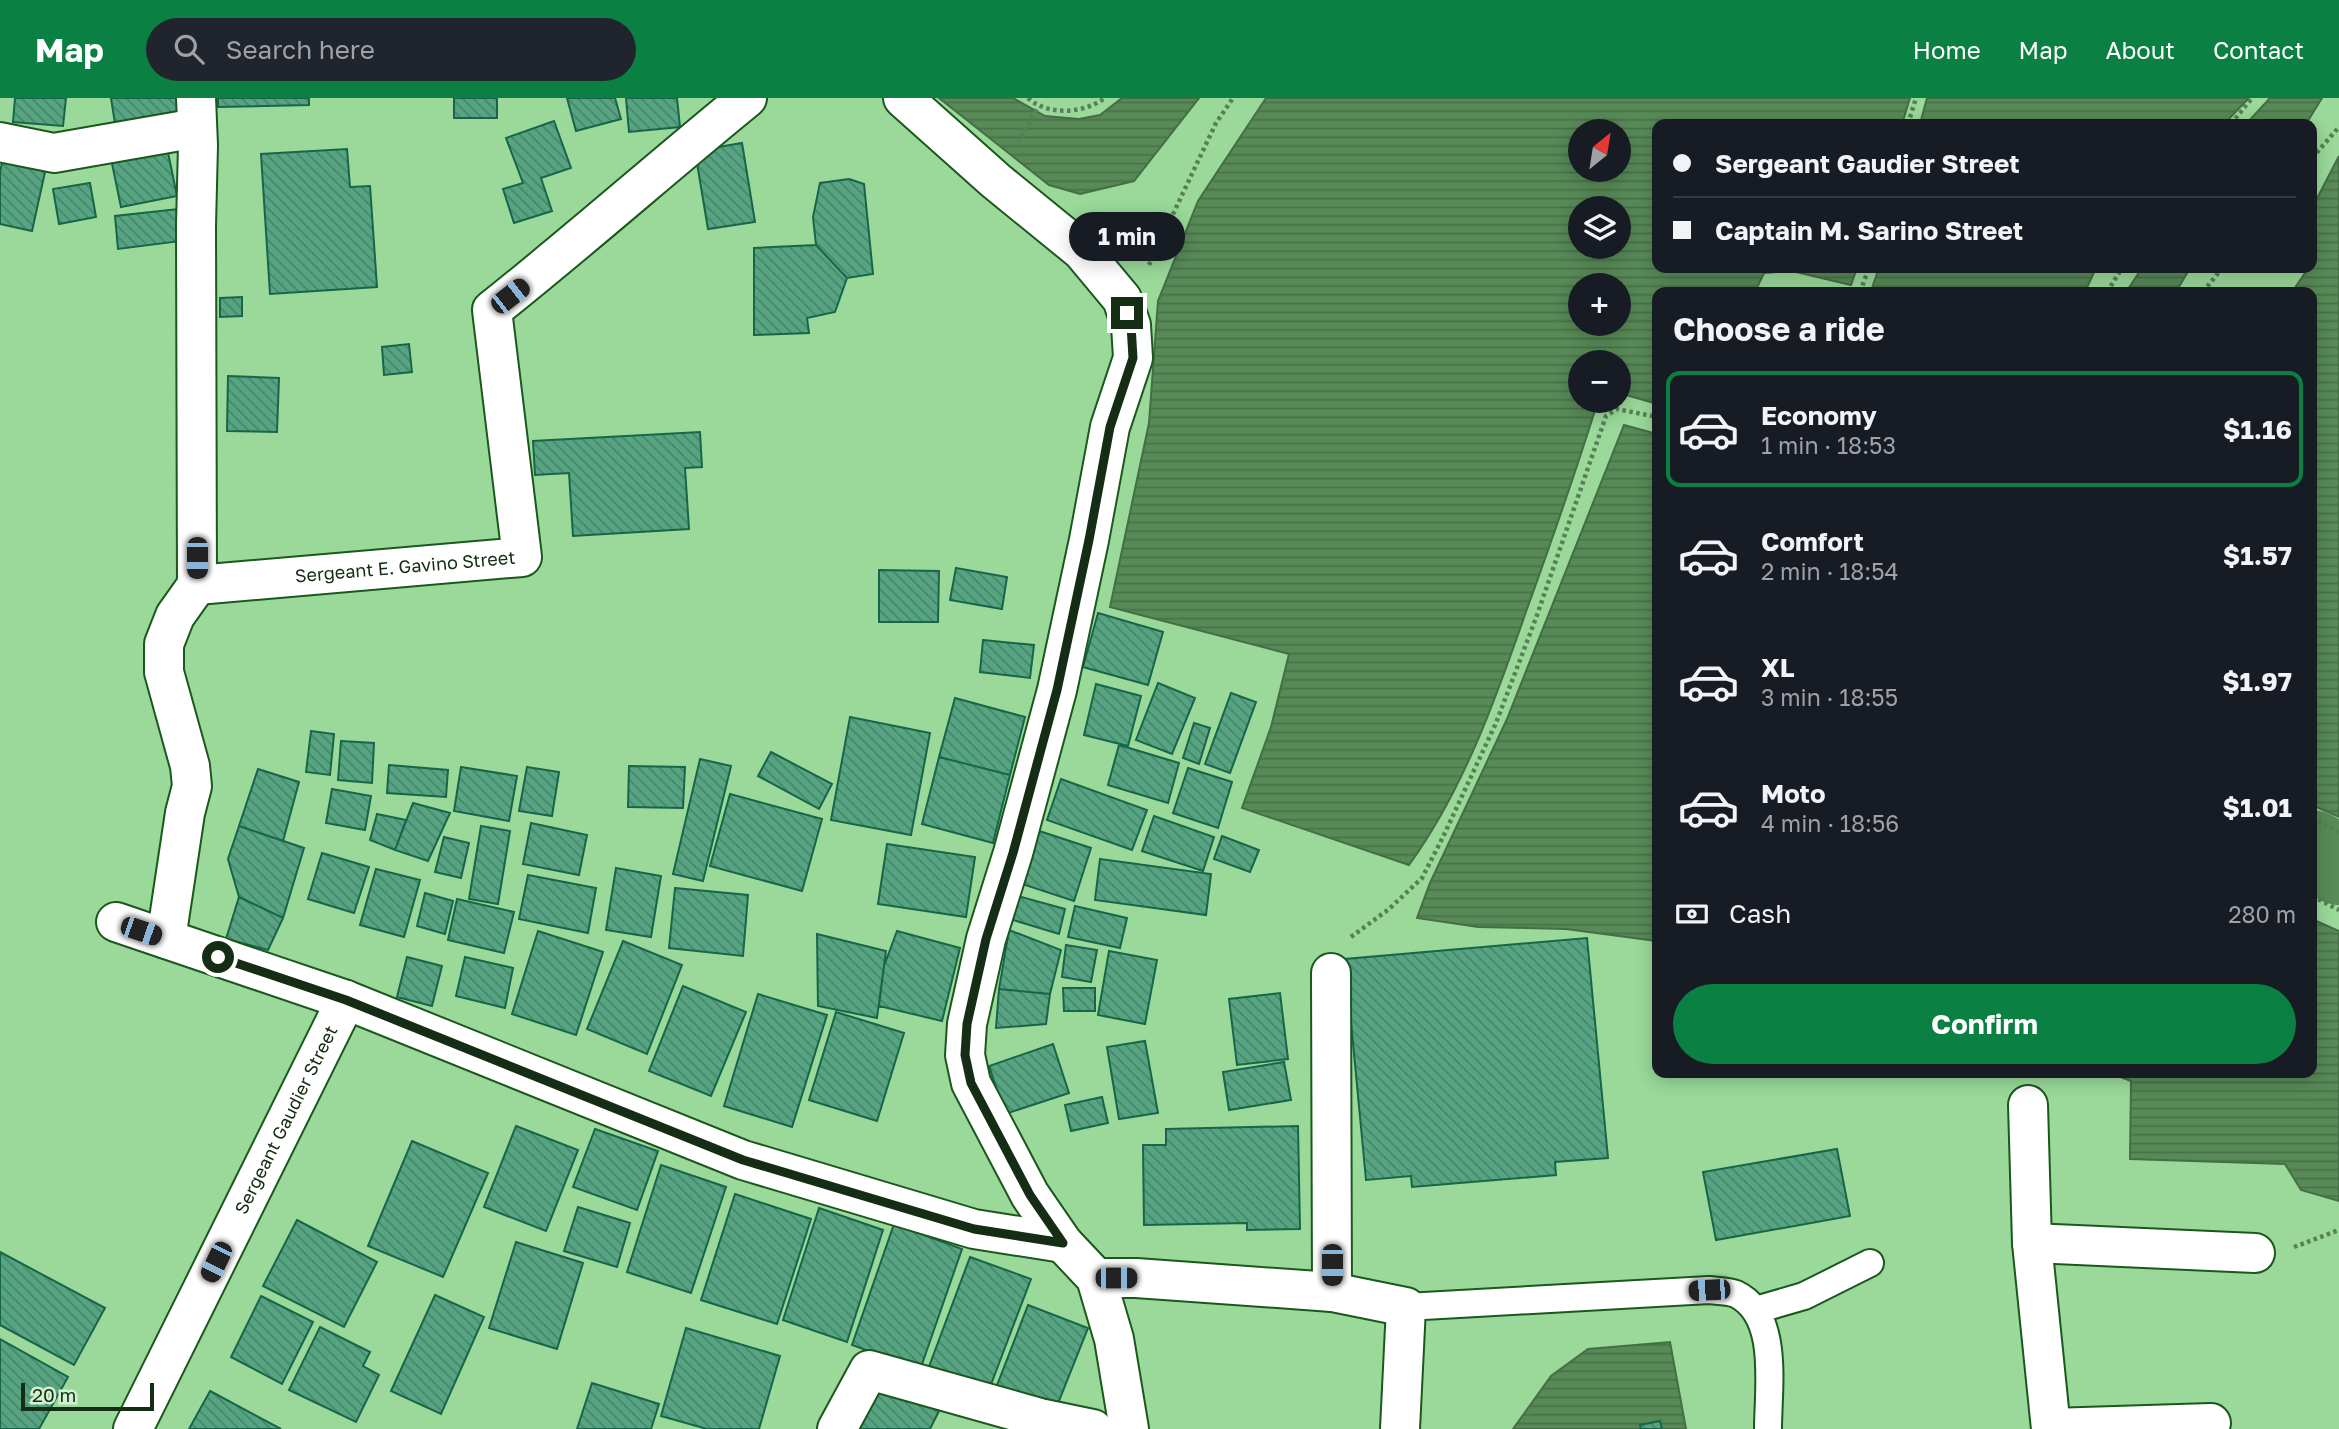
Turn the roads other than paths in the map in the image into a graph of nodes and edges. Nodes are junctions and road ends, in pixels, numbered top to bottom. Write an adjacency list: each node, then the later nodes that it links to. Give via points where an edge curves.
1 (747, 98): 5 (street, Sergeant E. Gavino Street, via 492,310 522,557)
2 (902, 98): 11 (street, via 1082,251 1122,299 1131,325 1133,358 1110,427 1057,690 986,939 967,1024 965,1055 971,1083 1030,1195)
3 (196, 113): 4 (street, via 54,153); 5 (street)
4 (0, 142)
5 (197, 586): 7 (street, via 175,616 164,644 164,672 192,786)
6 (116, 922): 7 (street)
7 (166, 939): 9 (street)
8 (1331, 973): 16 (street)
9 (346, 1000): 11 (street, via 743,1160 974,1229); 20 (street, Sergeant Gaudier Street)
10 (2028, 1105): 12 (street)
11 (1063, 1243): 15 (street)
12 (2032, 1243): 13 (street); 26 (street)
13 (2255, 1253)
14 (1870, 1263): 18 (lane, via 1804,1296)
15 (1096, 1278): 16 (street); 23 (street, via 1114,1339)
16 (1332, 1292): 17 (street)
17 (1406, 1307): 18 (lane, via 1709,1290 1735,1294); 24 (street)
18 (1756, 1310): 25 (lane, via 1768,1340)
19 (2211, 1423): 26 (street)
20 (133, 1429)
21 (837, 1429): 22 (street, via 869,1370)
22 (1093, 1429)
23 (1129, 1429)
24 (1400, 1429)
25 (1768, 1429)
26 (2051, 1429)

